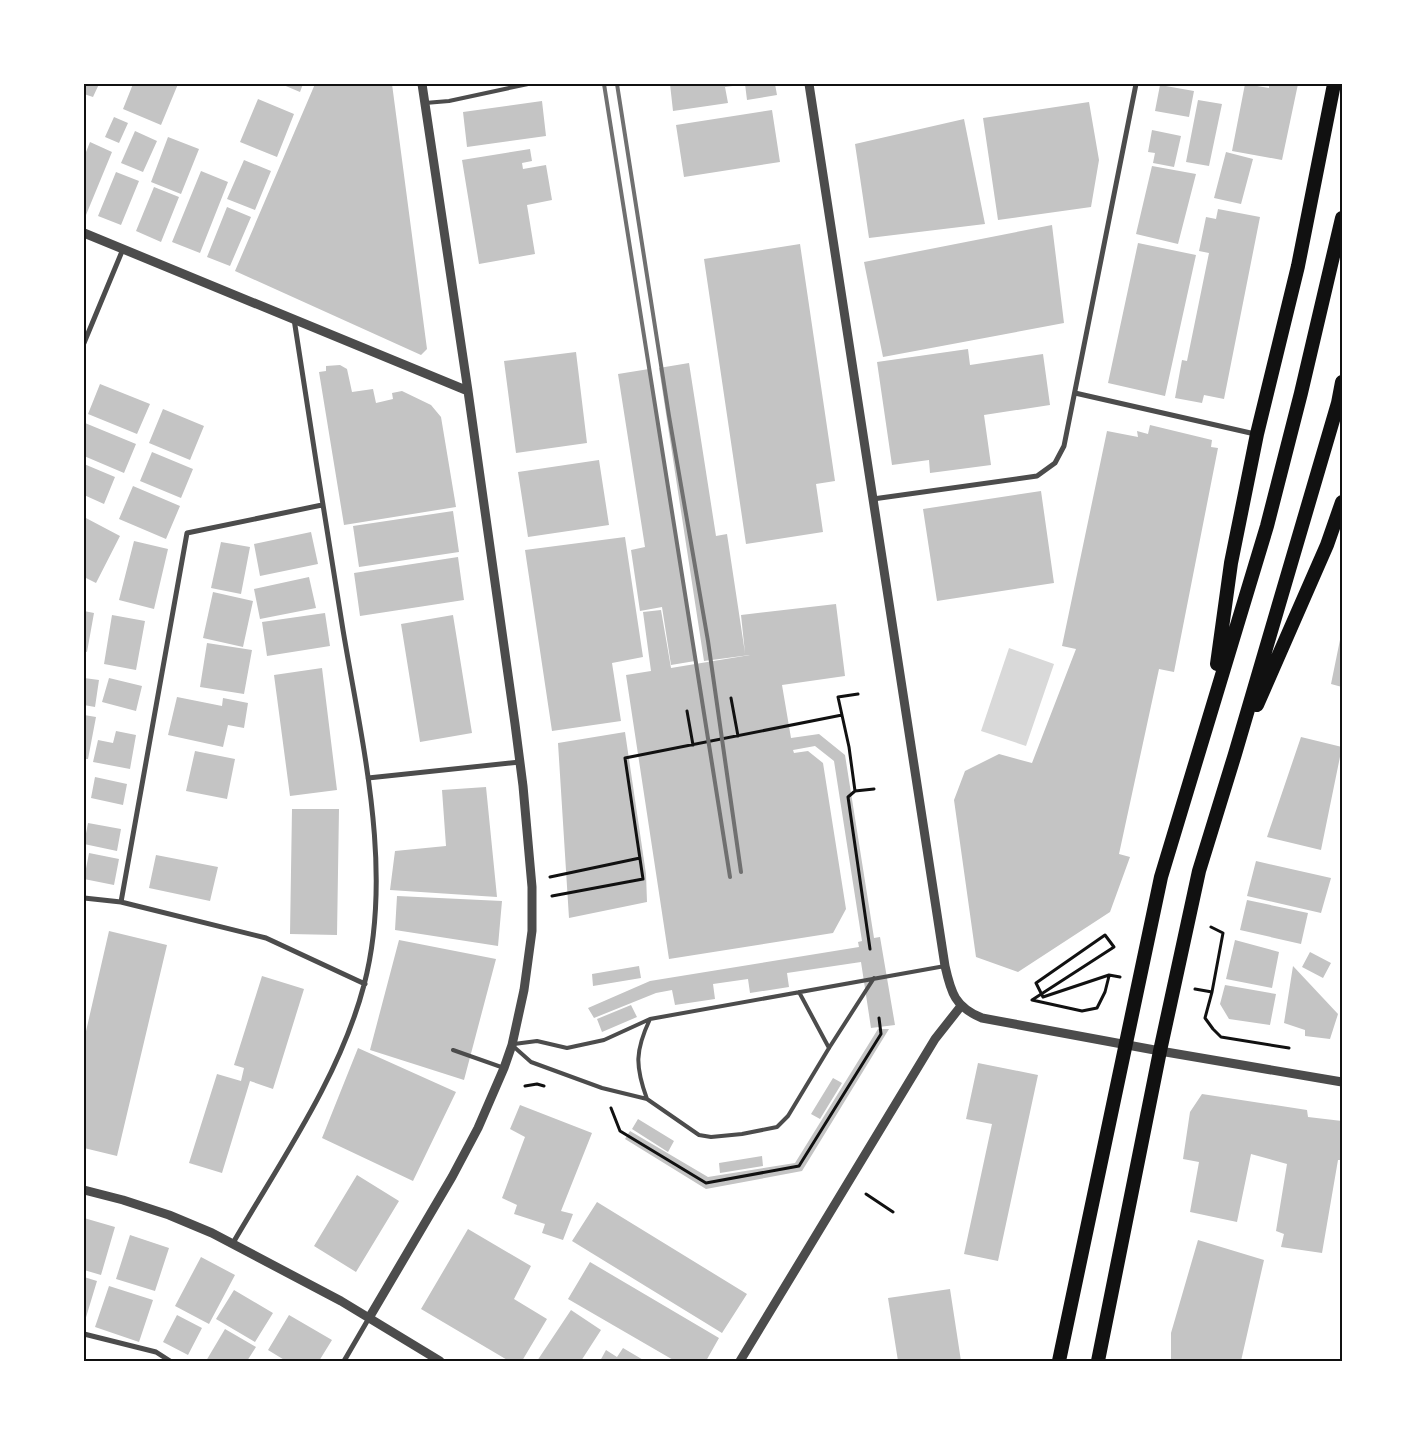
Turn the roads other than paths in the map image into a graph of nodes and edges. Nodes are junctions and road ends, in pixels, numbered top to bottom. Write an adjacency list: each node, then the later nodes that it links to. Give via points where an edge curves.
1 (422, 84): 6 (street)
2 (528, 84): 6 (lane)
3 (809, 84): 16 (street)
4 (1136, 84): 14 (street)
5 (1334, 84): 15 (highway, via 1298,266)
6 (425, 103): 13 (street)
7 (1342, 218): 19 (highway, via 1267,526)
8 (84, 233): 9 (street)
9 (123, 249): 10 (street); 11 (street)
10 (294, 319): 13 (street); 18 (street)
11 (84, 343)
12 (1342, 382): 20 (highway)
13 (468, 390): 21 (street)
14 (1076, 393): 15 (street); 16 (street, via 1064,446 1056,463 1036,476)
15 (1257, 434): 19 (highway, via 1231,563)
16 (873, 499): 25 (street)
17 (1342, 502): 20 (highway, via 1327,545)
18 (322, 505): 22 (street); 24 (street, via 187,533)
19 (1211, 707): 32 (highway, via 1161,877)
20 (1235, 754): 35 (highway, via 1199,871)
21 (520, 762): 22 (street); 31 (street, via 532,887 532,930)
22 (368, 778): 27 (street, via 377,862 374,932)
23 (84, 898): 24 (street)
24 (121, 902): 27 (street, via 266,938)
25 (945, 966): 26 (lane); 29 (street, via 954,996)
26 (874, 978): 28 (lane); 33 (lane)
27 (364, 984): 40 (street, via 349,1032 320,1095)
28 (799, 992): 30 (lane); 33 (lane)
29 (961, 1006): 32 (street, via 982,1018); 46 (street, via 935,1039)
30 (650, 1019): 31 (lane, via 604,1040 567,1048 537,1041); 38 (lane, via 638,1056 639,1079)
31 (512, 1045): 36 (street); 38 (lane, via 531,1062 602,1088)
32 (1125, 1045): 35 (street); 47 (highway)
33 (829, 1048): 38 (lane, via 788,1116 777,1127 742,1134 700,1135)
34 (453, 1050): 36 (lane)
35 (1160, 1051): 37 (street); 48 (highway)
36 (504, 1068): 41 (street, via 452,1177)
37 (1342, 1082)
38 (647, 1099)
39 (84, 1190): 40 (street, via 169,1215)
40 (232, 1243): 41 (street)
41 (369, 1318): 44 (street); 45 (street)
42 (84, 1334): 43 (street, via 156,1352)
43 (170, 1361)
44 (344, 1361)
45 (440, 1361)
46 (740, 1361)
47 (1059, 1361)
48 (1098, 1361)

